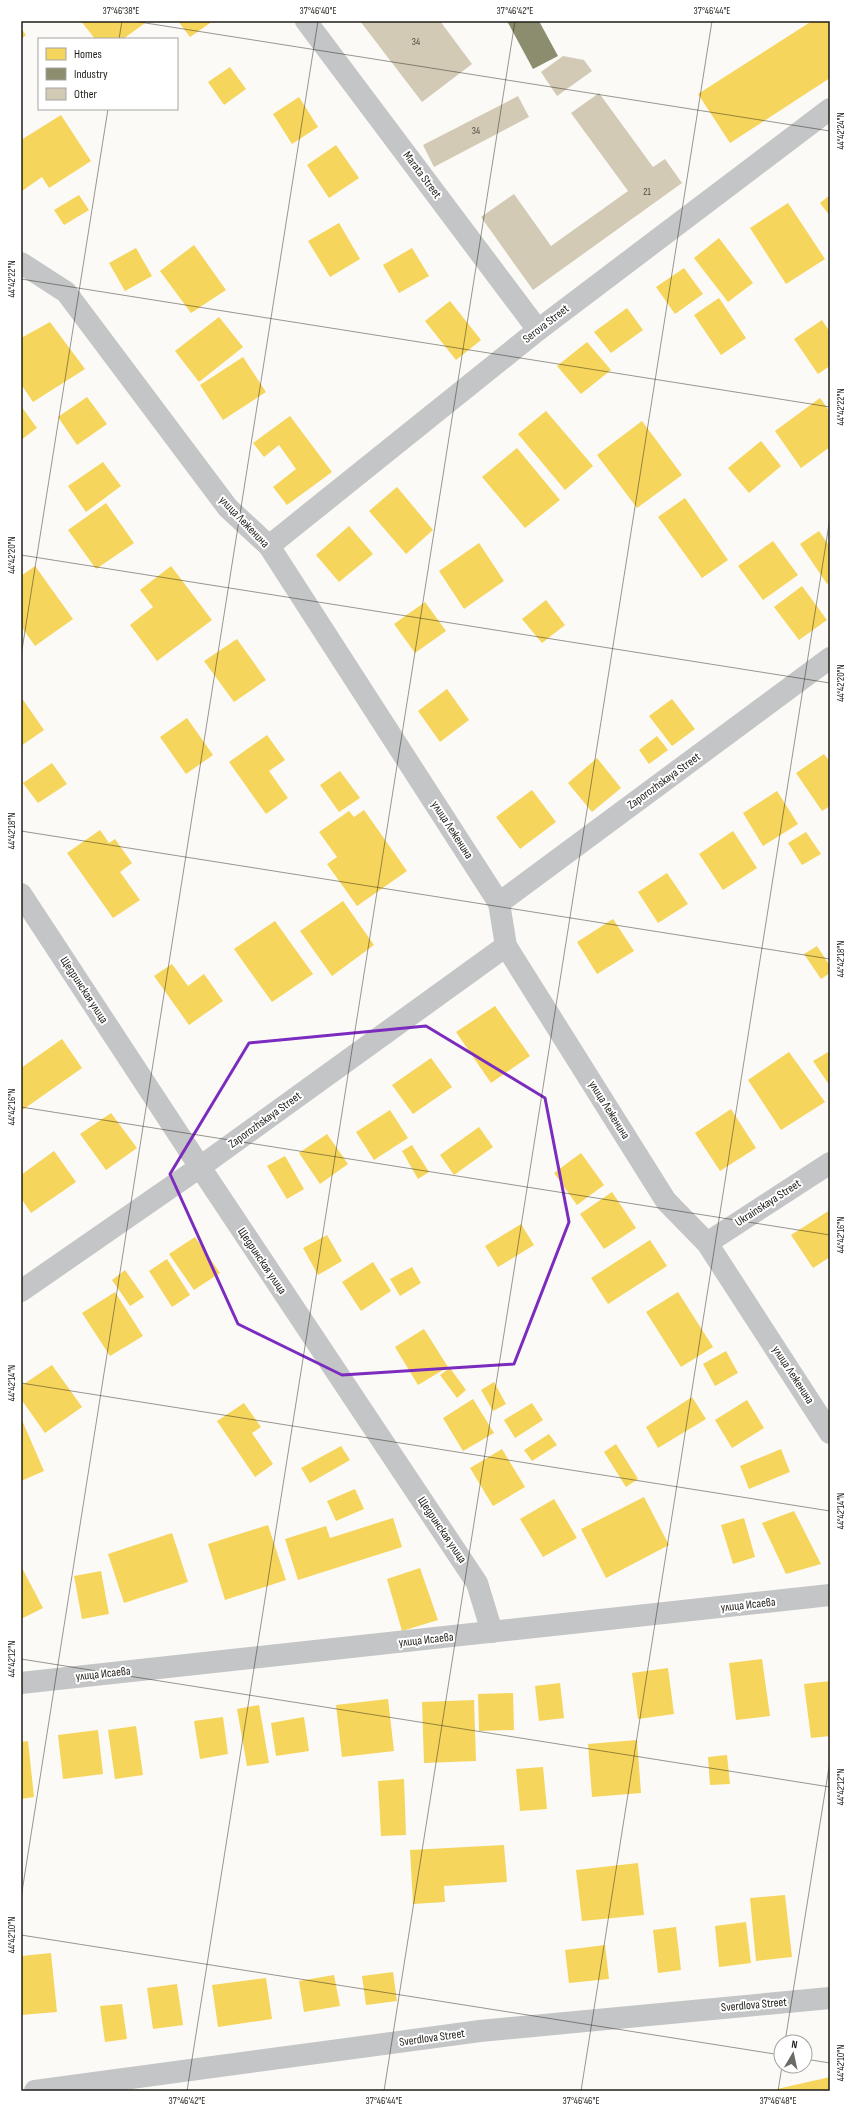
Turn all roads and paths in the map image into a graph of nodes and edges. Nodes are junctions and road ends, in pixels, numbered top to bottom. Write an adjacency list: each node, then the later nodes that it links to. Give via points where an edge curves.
1 (306, 21): 4 (street, Marata Street)
2 (830, 109): 4 (street, Serova Street)
3 (21, 264): 5 (street, улица Леженина, via 66,292 228,508)
4 (538, 330): 5 (street, Serova Street)
5 (269, 546): 8 (street, улица Леженина)
6 (830, 658): 8 (street, Zaporozhskaya Street)
7 (21, 894): 11 (street, Щедринская улица)
8 (499, 903): 9 (street, улица Леженина)
9 (506, 946): 11 (street, Zaporozhskaya Street); 12 (street, улица Леженина, via 666,1201)
10 (830, 1163): 12 (street, Ukrainskaya Street)
11 (200, 1167): 13 (street, Zaporozhskaya Street); 16 (street, Щедринская улица, via 477,1583)
12 (707, 1243): 14 (street, улица Леженина)
13 (21, 1291)
14 (830, 1433)
15 (830, 1595): 16 (street, улица Исаева)
16 (492, 1632): 17 (street, улица Исаева)
17 (21, 1683)
18 (830, 1998): 19 (street, Sverdlova Street, via 480,2031)
19 (35, 2091)

